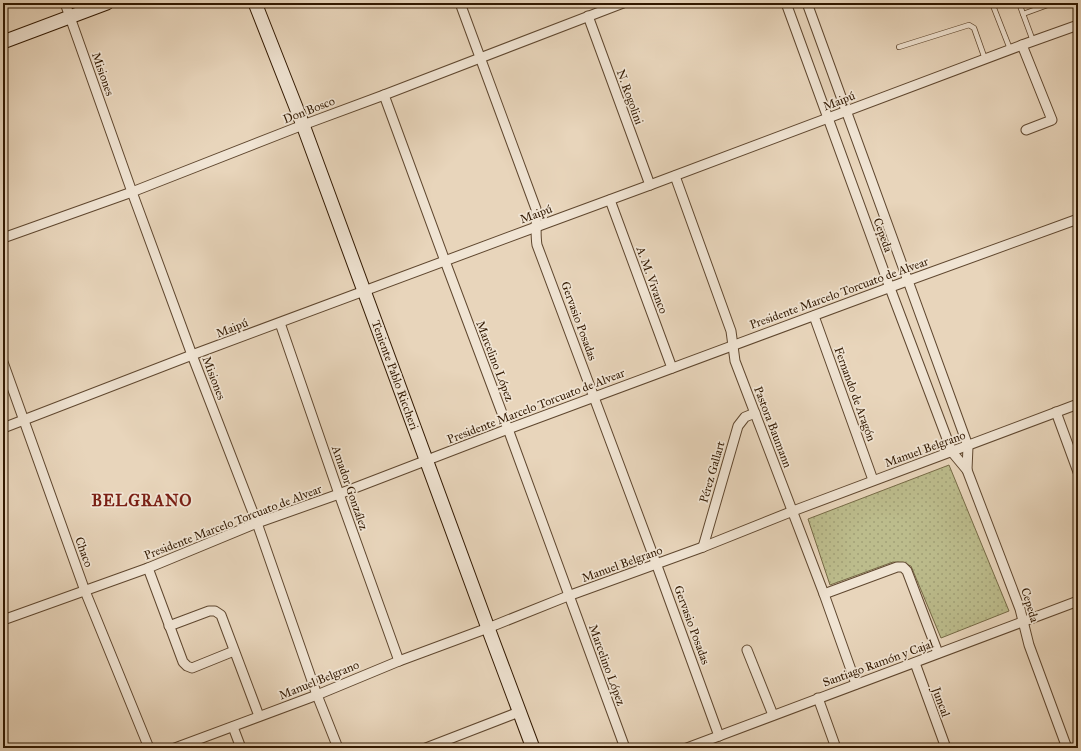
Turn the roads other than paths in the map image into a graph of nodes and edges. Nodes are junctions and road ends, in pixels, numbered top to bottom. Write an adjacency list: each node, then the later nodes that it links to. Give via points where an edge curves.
1 (65, 3): 13 (street, Misiones)
2 (107, 3): 13 (street)
3 (255, 3): 26 (street, Teniente Pablo Riccheri)
4 (460, 3): 21 (street, Gervasio Posadas)
5 (623, 3): 11 (street, Don Bosco)
6 (786, 3): 25 (street, Cepeda)
7 (807, 3): 24 (street, Cepeda)
8 (992, 3): 20 (lane)
9 (1018, 3): 12 (lane)
10 (1053, 3): 12 (lane)
11 (610, 5): 14 (street, Don Bosco)
12 (1023, 14): 16 (lane)
13 (70, 16): 17 (street); 30 (street, Misiones)
14 (588, 16): 21 (street, Don Bosco); 29 (street, N. Rogolini)
15 (1078, 25): 16 (street, Maipú)
16 (1033, 41): 18 (street, Maipú)
17 (3, 42)
18 (1022, 44): 20 (street, Maipú); 27 (street, via 1052,120)
19 (899, 47): 22 (lane, via 969,25 974,28)
20 (1010, 49): 22 (street, Maipú)
21 (480, 58): 23 (street, Don Bosco); 33 (street, Gervasio Posadas, via 536,210)
22 (985, 58): 24 (street, Maipú)
23 (384, 95): 26 (street, Don Bosco); 35 (street, Marcelino López)
24 (847, 111): 25 (street, Maipú); 36 (street, Cepeda)
25 (828, 118): 28 (street, Maipú); 37 (street, Cepeda)
26 (303, 125): 30 (street, Don Bosco); 38 (street, Teniente Pablo Riccheri)
27 (1026, 130)
28 (675, 176): 29 (street, Maipú); 41 (street, Pastora Baumann, via 731,331)
29 (650, 186): 31 (street, Maipú)
30 (132, 192): 34 (street, Don Bosco); 42 (street, Misiones)
31 (610, 200): 33 (street, Maipú); 44 (street, A. M. Vivanco)
32 (1078, 219): 36 (street, Presidente Marcelo Torcuato de Alvear)
33 (536, 227): 35 (street, Maipú); 45 (street, Gervasio Posadas, via 537,244)
34 (3, 238)
35 (445, 261): 38 (street, Maipú); 51 (street, Marcelino López)
36 (907, 280): 37 (street, Presidente Marcelo Torcuato de Alvear); 52 (street, Cepeda)
37 (890, 288): 39 (street, Presidente Marcelo Torcuato de Alvear); 53 (street, Cepeda)
38 (364, 291): 40 (street, Maipú); 54 (street, Teniente Pablo Riccheri)
39 (814, 316): 41 (street, Presidente Marcelo Torcuato de Alvear); 57 (street, Fernando de Aragón)
40 (280, 323): 42 (street, Maipú); 58 (street, Amador González)
41 (732, 346): 44 (street, Presidente Marcelo Torcuato de Alvear); 47 (street, Pastora Baumann, via 735,361)
42 (192, 355): 49 (street, Maipú); 60 (street, Misiones)
43 (3, 362): 49 (street, Chaco)
44 (672, 368): 45 (street, Presidente Marcelo Torcuato de Alvear)
45 (594, 397): 51 (street, Presidente Marcelo Torcuato de Alvear); 62 (street, Gervasio Posadas)
46 (1078, 404): 48 (street, Manuel Belgrano)
47 (756, 412): 59 (street, Pastora Baumann); 61 (street, Pérez Gallart, via 745,417 738,426)
48 (1056, 412): 52 (street, Manuel Belgrano); 56 (street)
49 (23, 421): 50 (street, Maipú); 64 (street, Chaco)
50 (3, 428)
51 (508, 430): 54 (street, Presidente Marcelo Torcuato de Alvear); 66 (street, Marcelino López)
52 (968, 446): 53 (street, Manuel Belgrano); 55 (street, Cepeda)
53 (952, 452): 55 (street, Cepeda); 57 (street, Manuel Belgrano)
54 (426, 461): 58 (street, Presidente Marcelo Torcuato de Alvear); 71 (street, Teniente Pablo Riccheri)
55 (967, 470): 69 (street, Cepeda)
56 (1078, 472)
57 (873, 480): 59 (street, Manuel Belgrano)
58 (339, 494): 60 (street, Presidente Marcelo Torcuato de Alvear); 75 (street, Amador González)
59 (792, 511): 61 (street, Manuel Belgrano); 65 (street, Pastora Baumann)
60 (257, 523): 63 (street, Presidente Marcelo Torcuato de Alvear); 78 (street, Misiones)
61 (703, 547): 62 (street, Manuel Belgrano)
62 (656, 564): 66 (street, Manuel Belgrano); 84 (street, Gervasio Posadas)
63 (148, 568): 64 (street, Presidente Marcelo Torcuato de Alvear); 70 (street)
64 (85, 591): 68 (street, Presidente Marcelo Torcuato de Alvear); 85 (street, Chaco)
65 (824, 594): 74 (street, via 903,567 907,571); 77 (street, Pastora Baumann)
66 (568, 596): 71 (street, Manuel Belgrano); 91 (street, Marcelino López)
67 (1078, 601): 69 (street, Santiago Ramón y Cajal)
68 (3, 620)
69 (1023, 622): 74 (street, Santiago Ramón y Cajal); 95 (street, Cepeda)
70 (169, 626): 73 (street, via 215,612 221,615); 73 (street, via 183,662 192,668)
71 (488, 628): 75 (street, Manuel Belgrano); 80 (street, Teniente Pablo Riccheri)
72 (747, 650): 81 (street)
73 (234, 651): 82 (street)
74 (938, 653): 76 (street, Santiago Ramón y Cajal)
75 (399, 661): 78 (street, Manuel Belgrano)
76 (915, 663): 77 (street, Santiago Ramón y Cajal); 94 (street, Juncal)
77 (856, 684): 79 (street, Santiago Ramón y Cajal)
78 (317, 695): 82 (street, Manuel Belgrano); 88 (street, Misiones)
79 (818, 698): 81 (street, Santiago Ramón y Cajal); 93 (street)
80 (519, 712): 89 (street); 90 (street, Teniente Pablo Riccheri)
81 (773, 715): 84 (street, Santiago Ramón y Cajal)
82 (259, 716): 83 (street, Manuel Belgrano)
83 (232, 727): 86 (street, Manuel Belgrano); 87 (street)
84 (719, 736): 92 (street, Santiago Ramón y Cajal)
85 (149, 748)
86 (174, 748)
87 (241, 748)
88 (338, 748)
89 (426, 748)
90 (533, 748)
91 (624, 748)
92 (687, 748)
93 (836, 748)
94 (946, 748)
95 (1067, 748)

